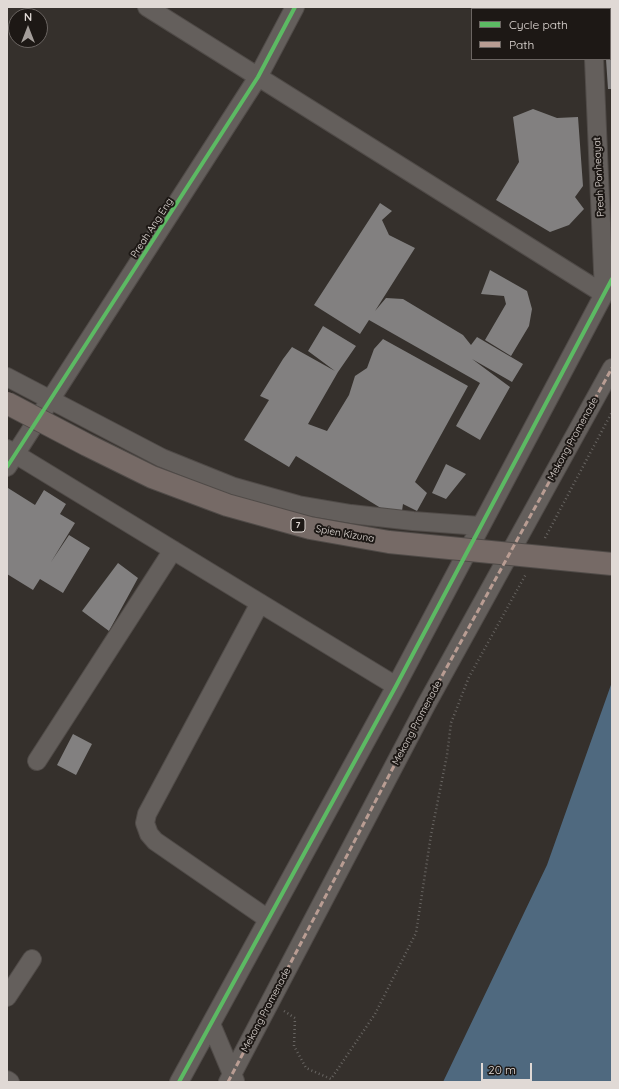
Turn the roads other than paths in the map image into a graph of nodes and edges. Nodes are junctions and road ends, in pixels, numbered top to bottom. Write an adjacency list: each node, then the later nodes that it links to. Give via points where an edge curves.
1 (147, 7): 4 (street)
2 (295, 7): 4 (street, Preah Ang Eng)
3 (594, 60): 5 (street, Preah Ponheayat)
4 (258, 77): 5 (street); 8 (street, Preah Ang Eng)
5 (608, 286): 11 (street)
6 (612, 368): 21 (street, Mekong Promenade, via 426,705)
7 (7, 377): 8 (street)
8 (50, 400): 10 (street, Preah Ang Eng); 11 (street, via 162,458 234,487 298,505 351,514)
9 (7, 403): 13 (highway, Spien Kizuna / 7, bridge, via 152,477 227,505 310,528 389,542)
10 (10, 457): 12 (street)
11 (480, 526): 15 (street)
12 (173, 550): 14 (street); 16 (street)
13 (612, 564)
14 (260, 603): 15 (street); 17 (street, via 144,823 155,841)
15 (396, 686): 17 (street)
16 (37, 761)
17 (268, 919): 20 (street)
18 (32, 959): 19 (street)
19 (7, 997)
20 (211, 1024): 21 (street); 24 (street)
21 (232, 1079)
22 (7, 1080): 23 (street)
23 (10, 1082)
24 (179, 1082)

